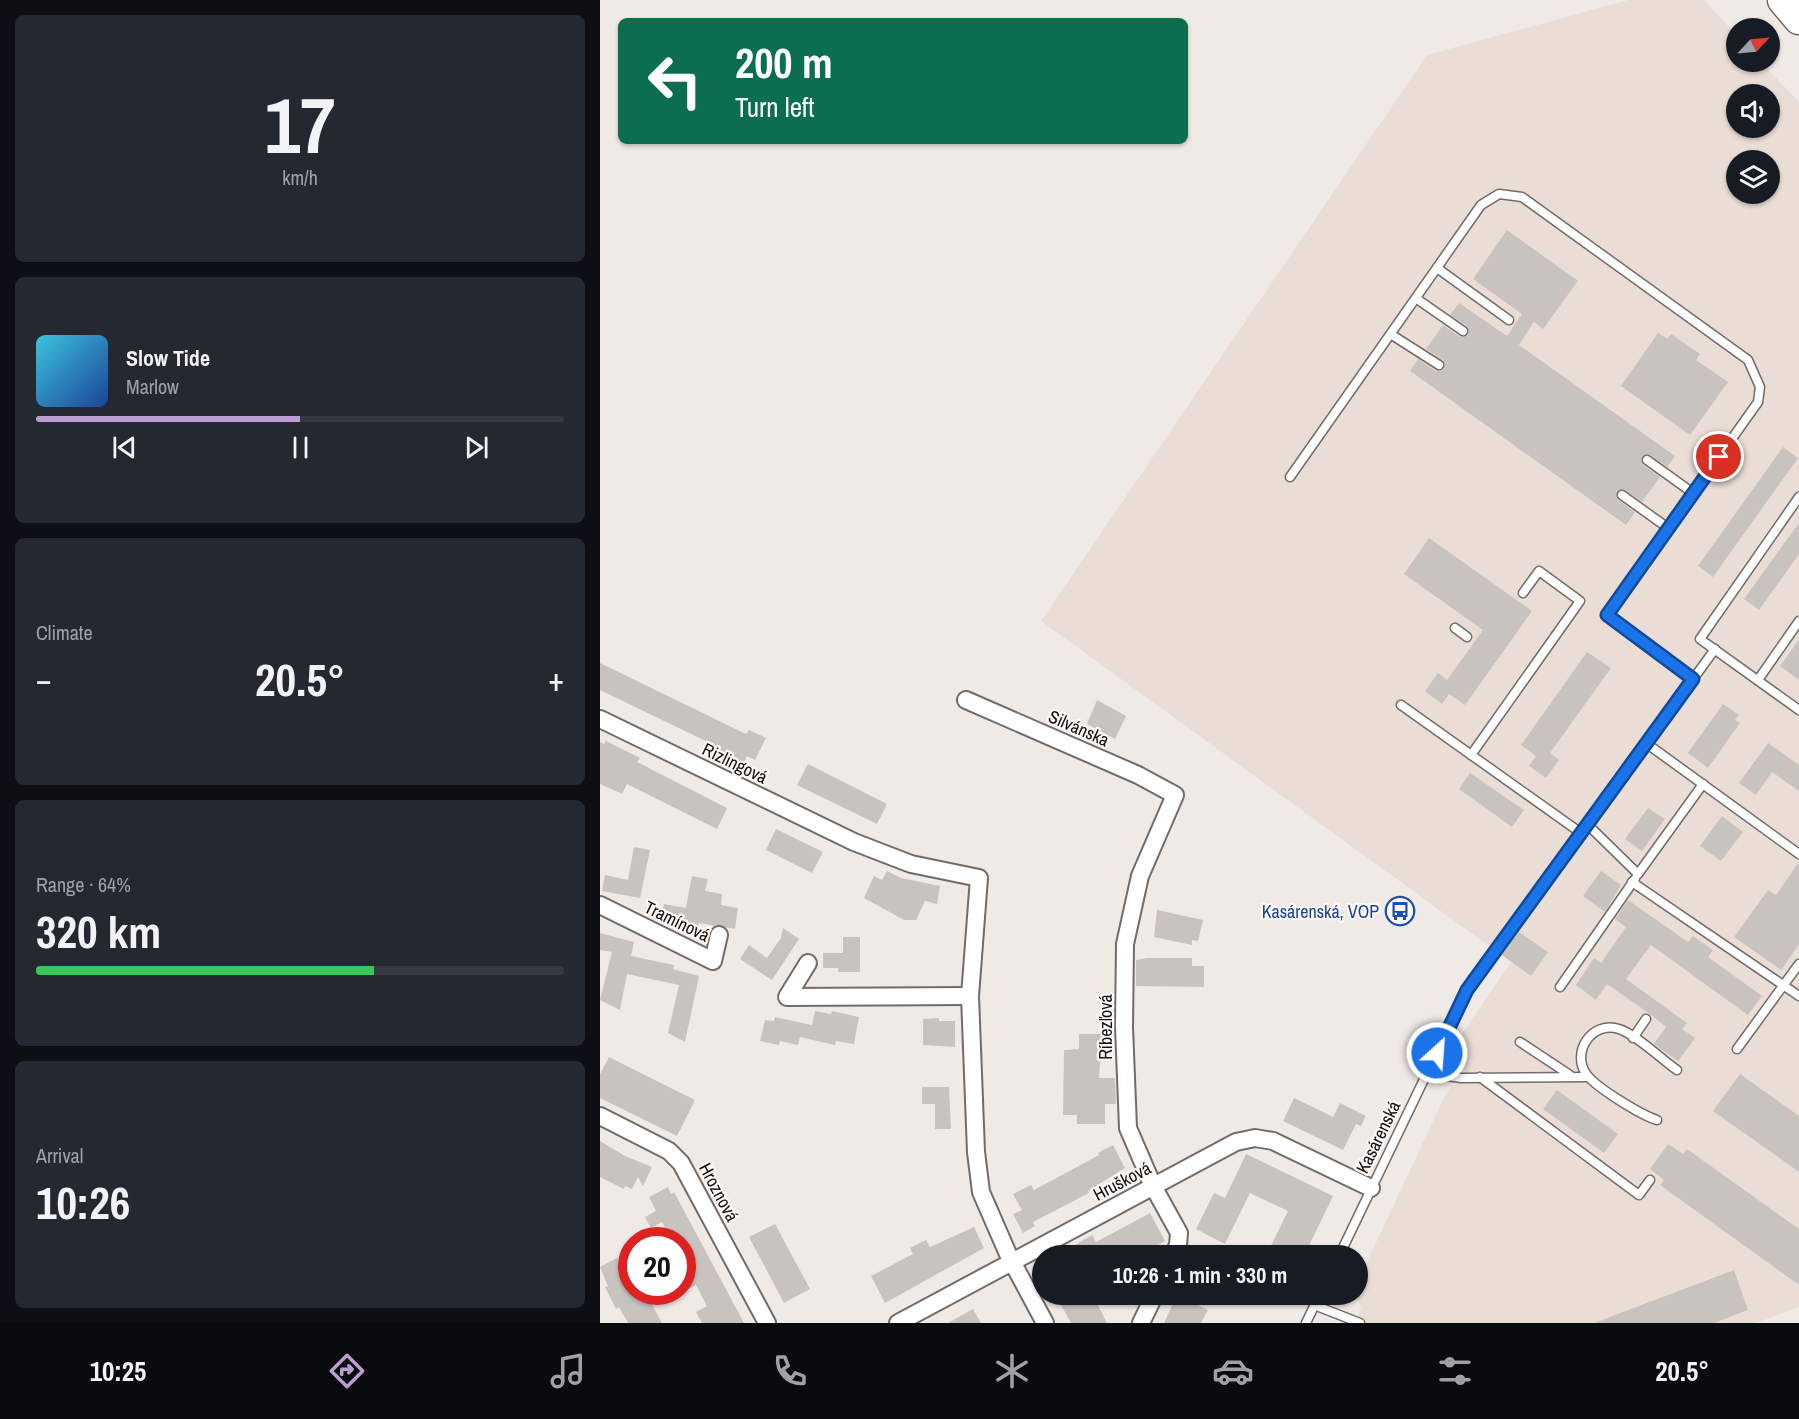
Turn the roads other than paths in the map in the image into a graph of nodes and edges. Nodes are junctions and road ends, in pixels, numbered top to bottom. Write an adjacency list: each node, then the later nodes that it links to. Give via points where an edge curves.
1 (1783, 0): 2 (highway)
2 (1799, 20)
3 (1437, 268): 4 (lane); 5 (lane); 11 (lane, via 1481,205 1499,194 1522,197 1748,360 1760,387 1758,402)
4 (1417, 299): 6 (lane); 7 (lane)
5 (1509, 320)
6 (1463, 331)
7 (1392, 335): 8 (lane); 10 (lane)
8 (1439, 366)
9 (1647, 460): 11 (lane)
10 (1290, 477)
11 (1693, 493): 14 (lane)
12 (1622, 495): 14 (lane)
13 (1799, 497): 19 (lane, via 1700,639)
14 (1668, 528): 20 (lane, via 1607,615)
15 (1524, 593): 27 (lane, via 1539,571 1580,601)
16 (1799, 621): 21 (lane)
17 (1455, 628): 18 (lane)
18 (1467, 637)
19 (1714, 649): 20 (lane, Kasárenská); 21 (lane)
20 (1693, 679): 26 (lane, Kasárenská)
21 (1758, 680): 24 (lane)
22 (966, 700): 29 (street, Silvánska, via 1138,775)
23 (1401, 705): 27 (lane)
24 (1799, 710)
25 (600, 719): 41 (street, Rizlingová, via 854,842 910,864 979,878)
26 (1646, 743): 28 (lane); 30 (lane, Kasárenská)
27 (1472, 755): 31 (lane)
28 (1703, 784): 32 (lane); 33 (lane)
29 (1174, 795): 55 (street, Ríbezľová, via 1140,876 1125,944 1128,1128)
30 (1587, 824): 31 (lane, Kasárenská); 33 (lane)
31 (1581, 833): 48 (lane, Kasárenská, via 1467,990)
32 (1799, 854)
33 (1638, 874): 34 (lane)
34 (1632, 882): 39 (lane); 40 (lane)
35 (600, 905): 36 (street, Tramínová, via 713,961)
36 (719, 935)
37 (808, 963): 41 (street, via 786,997)
38 (1799, 964): 40 (lane)
39 (1560, 987)
40 (1782, 987): 42 (lane); 46 (lane)
41 (970, 996): 59 (street, via 981,1192)
42 (1799, 996)
43 (1646, 1019): 44 (lane)
44 (1633, 1038): 47 (lane); 51 (lane, via 1619,1029 1593,1033 1581,1052 1581,1065)
45 (1520, 1042): 49 (lane)
46 (1737, 1049)
47 (1677, 1070)
48 (1427, 1073): 50 (lane); 56 (lane, Kasárenská)
49 (1571, 1075): 50 (lane); 51 (lane)
50 (1480, 1077): 54 (lane, via 1639,1195)
51 (1588, 1077): 53 (lane, via 1643,1115)
52 (600, 1116): 62 (street, Hroznová, via 669,1151 681,1163)
53 (1657, 1120)
54 (1650, 1179)
55 (1153, 1186): 56 (street, Hrušková, via 1236,1142 1255,1138 1274,1141); 57 (street, Ríbezľová, via 1179,1233); 59 (street, Hrušková)
56 (1371, 1188): 58 (lane, Kasárenská)
57 (1178, 1245)
58 (1343, 1245)
59 (1012, 1262): 63 (street, Hrušková); 64 (street)
60 (1150, 1305): 65 (street)
61 (1314, 1305): 66 (lane); 67 (lane)
62 (767, 1323)
63 (898, 1323)
64 (1045, 1323)
65 (1141, 1323)
66 (1306, 1323)
67 (1360, 1323)

